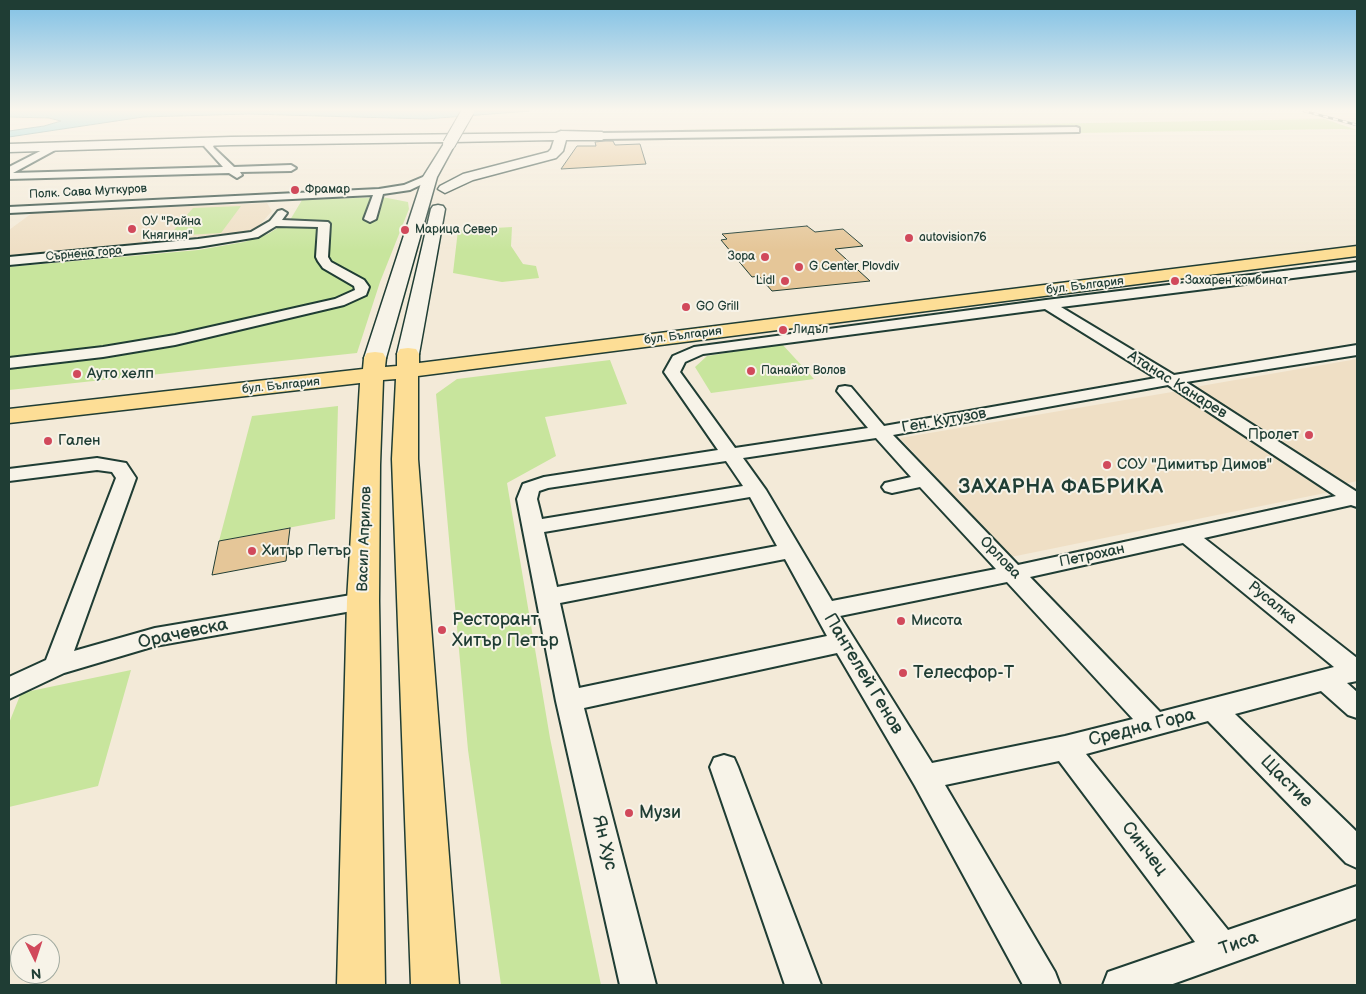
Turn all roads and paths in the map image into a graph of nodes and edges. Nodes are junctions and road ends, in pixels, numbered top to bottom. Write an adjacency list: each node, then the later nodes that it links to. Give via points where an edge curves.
1 (35, 157): 9 (street)
2 (221, 157): 8 (street)
3 (450, 157): 11 (main road, Васил Априлов)
4 (533, 157): 7 (main road, via 479,170)
5 (545, 157): 11 (main road)
6 (291, 168): 8 (street)
7 (458, 168)
8 (232, 170): 10 (street); 14 (street)
9 (9, 171)
10 (9, 176)
11 (438, 183): 12 (street); 15 (main road, Васил Априлов); 28 (main road, Васил Априлов)
12 (379, 192): 13 (street, Полк. Сава Муткуров); 15 (street, via 409,196); 18 (street)
13 (289, 196): 14 (street, Полк. Сава Муткуров); 20 (street, Сърнена гора)
14 (264, 197): 16 (street, Полк. Сава Муткуров)
15 (421, 206): 29 (main road, Васил Априлов)
16 (24, 209): 17 (street, Полк. Сава Муткуров); 19 (street)
17 (9, 210)
18 (370, 219)
19 (9, 220)
20 (274, 223): 23 (street, Сърнена гора, via 254,235); 27 (street, via 324,224 324,261 359,283 361,292 339,302 175,340)
21 (1357, 242): 25 (main road, бул. България)
22 (1351, 254): 25 (main road, бул. България)
23 (9, 261)
24 (1357, 266): 25 (street, бул. България)
25 (1046, 291): 28 (main road, бул. България); 30 (street, бул. България, via 699,350 679,359); 31 (street, Атанас Канарев)
26 (1357, 350): 31 (street, Ген. Кутузов)
27 (9, 363)
28 (408, 363): 29 (main road, бул. България); 66 (main road, Васил Априлов, via 405,459)
29 (374, 367): 33 (main road, бул. България); 34 (main road, бул. България); 48 (main road, Васил Априлов)
30 (672, 372): 36 (street, Пантелей Генов)
31 (1171, 380): 35 (street, Ген. Кутузов); 42 (street, Атанас Канарев)
32 (845, 391): 35 (street, Орлова)
33 (9, 400)
34 (9, 416)
35 (880, 432): 36 (street, Ген. Кутузов); 38 (street, Орлова)
36 (729, 454): 40 (street, Ген. Кутузов); 41 (street, Пантелей Генов)
37 (9, 476): 51 (street, via 97,464 119,467 126,478)
38 (925, 480): 39 (street); 46 (street, Орлова)
39 (892, 487)
40 (530, 488): 43 (street, Ян Хус, via 527,499)
41 (756, 490): 43 (street); 45 (street, Пантелей Генов)
42 (1356, 499): 44 (street, Петрохан)
43 (533, 527): 47 (street, Ян Хус)
44 (1187, 535): 46 (street, Петрохан); 52 (street, Русалка)
45 (791, 551): 47 (street); 49 (street, Пантелей Генов)
46 (1014, 573): 49 (street, Петрохан); 58 (street, Орлова)
47 (548, 597): 55 (street, Ян Хус)
48 (363, 600): 51 (street, Орачевска, via 155,637); 65 (main road, Васил Априлов)
49 (825, 610): 50 (street, Пантелей Генов)
50 (843, 642): 55 (street); 61 (street, Пантелей Генов)
51 (56, 666): 54 (street, Орачевска)
52 (1357, 671): 53 (street, Средна Гора)
53 (1326, 680): 56 (street); 57 (street, Средна Гора)
54 (9, 689)
55 (569, 701): 67 (street, Ян Хус)
56 (1357, 707)
57 (1214, 710): 58 (street, Средна Гора); 62 (street, Щастие)
58 (1155, 725): 59 (street, Средна Гора)
59 (1066, 748): 61 (street, Средна Гора); 64 (street, Синчец)
60 (724, 767): 68 (street)
61 (925, 777): 69 (street, Пантелей Генов)
62 (1357, 854)
63 (1357, 902): 64 (street, Тиса)
64 (1222, 950): 70 (street, Тиса)
65 (361, 985)
66 (435, 985)
67 (638, 985)
68 (803, 985)
69 (1042, 985)
70 (1121, 985)

